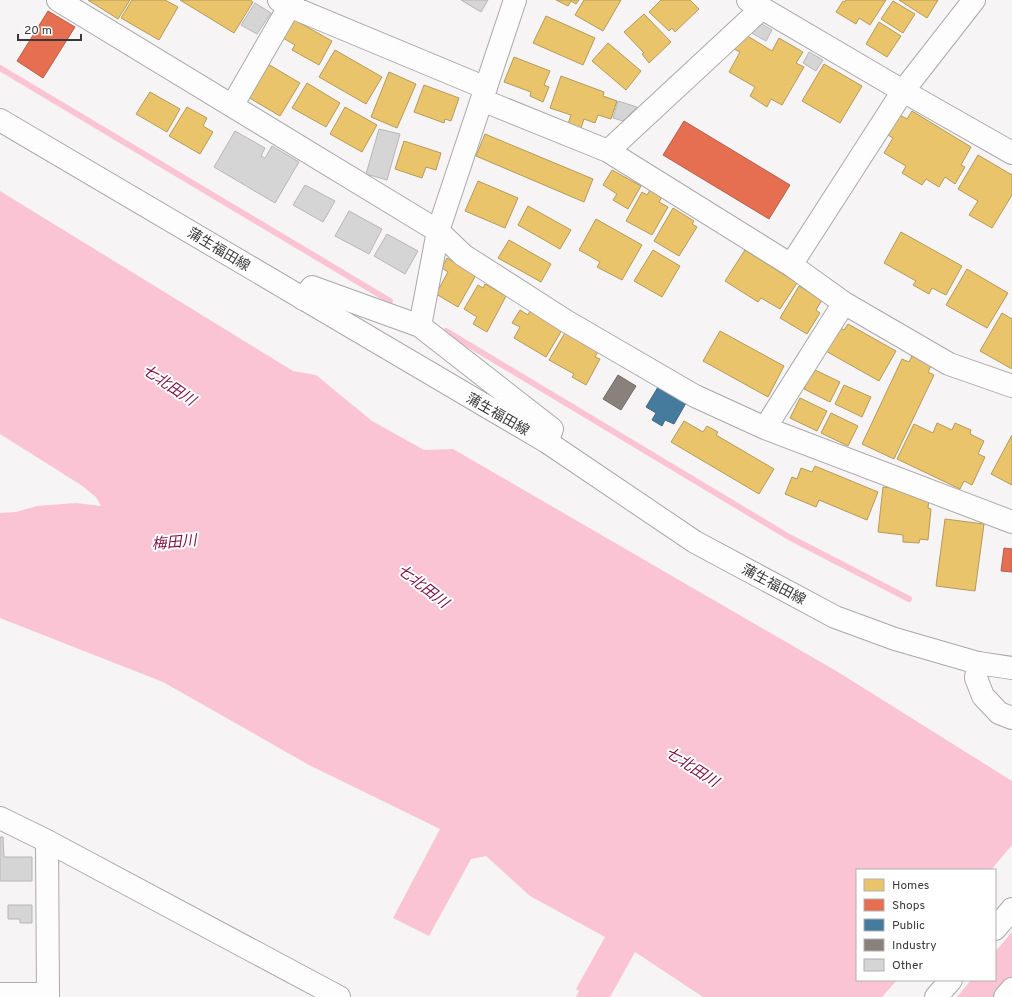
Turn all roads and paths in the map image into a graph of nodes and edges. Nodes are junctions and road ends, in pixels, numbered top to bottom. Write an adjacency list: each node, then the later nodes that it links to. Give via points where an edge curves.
1 (58, 0): 8 (main road)
2 (515, 0): 7 (main road)
3 (974, 0): 6 (main road)
4 (287, 2): 7 (main road); 8 (main road)
5 (755, 4): 6 (main road); 10 (main road)
6 (903, 91): 11 (main road); 13 (main road)
7 (484, 94): 10 (main road); 12 (main road)
8 (232, 106): 12 (main road)
9 (0, 120): 14 (main road, 蒲生福田線)
10 (608, 151): 13 (main road)
11 (1012, 153)
12 (438, 231): 16 (main road); 18 (main road, via 463,255 566,321 695,396)
13 (791, 265): 15 (main road)
14 (303, 299): 16 (main road, via 312,287); 19 (main road, 蒲生福田線)
15 (844, 303): 17 (main road, via 949,364); 18 (main road)
16 (420, 326): 19 (main road, via 552,429)
17 (1012, 386)
18 (765, 428): 20 (main road)
19 (547, 442): 21 (main road, 蒲生福田線, via 695,542 836,617 895,639)
20 (1012, 522)
21 (978, 663): 22 (main road, 蒲生福田線); 23 (main road, via 976,678 983,696 999,713)
22 (1012, 668)
23 (1012, 718)
24 (0, 818): 25 (main road)
25 (46, 841): 31 (main road); 32 (main road)
26 (1012, 909): 27 (main road)
27 (996, 928)
28 (950, 981): 33 (main road)
29 (1012, 989): 34 (main road)
30 (0, 994): 31 (main road)
31 (48, 996)
32 (339, 997)
33 (936, 997)
34 (1005, 997)

